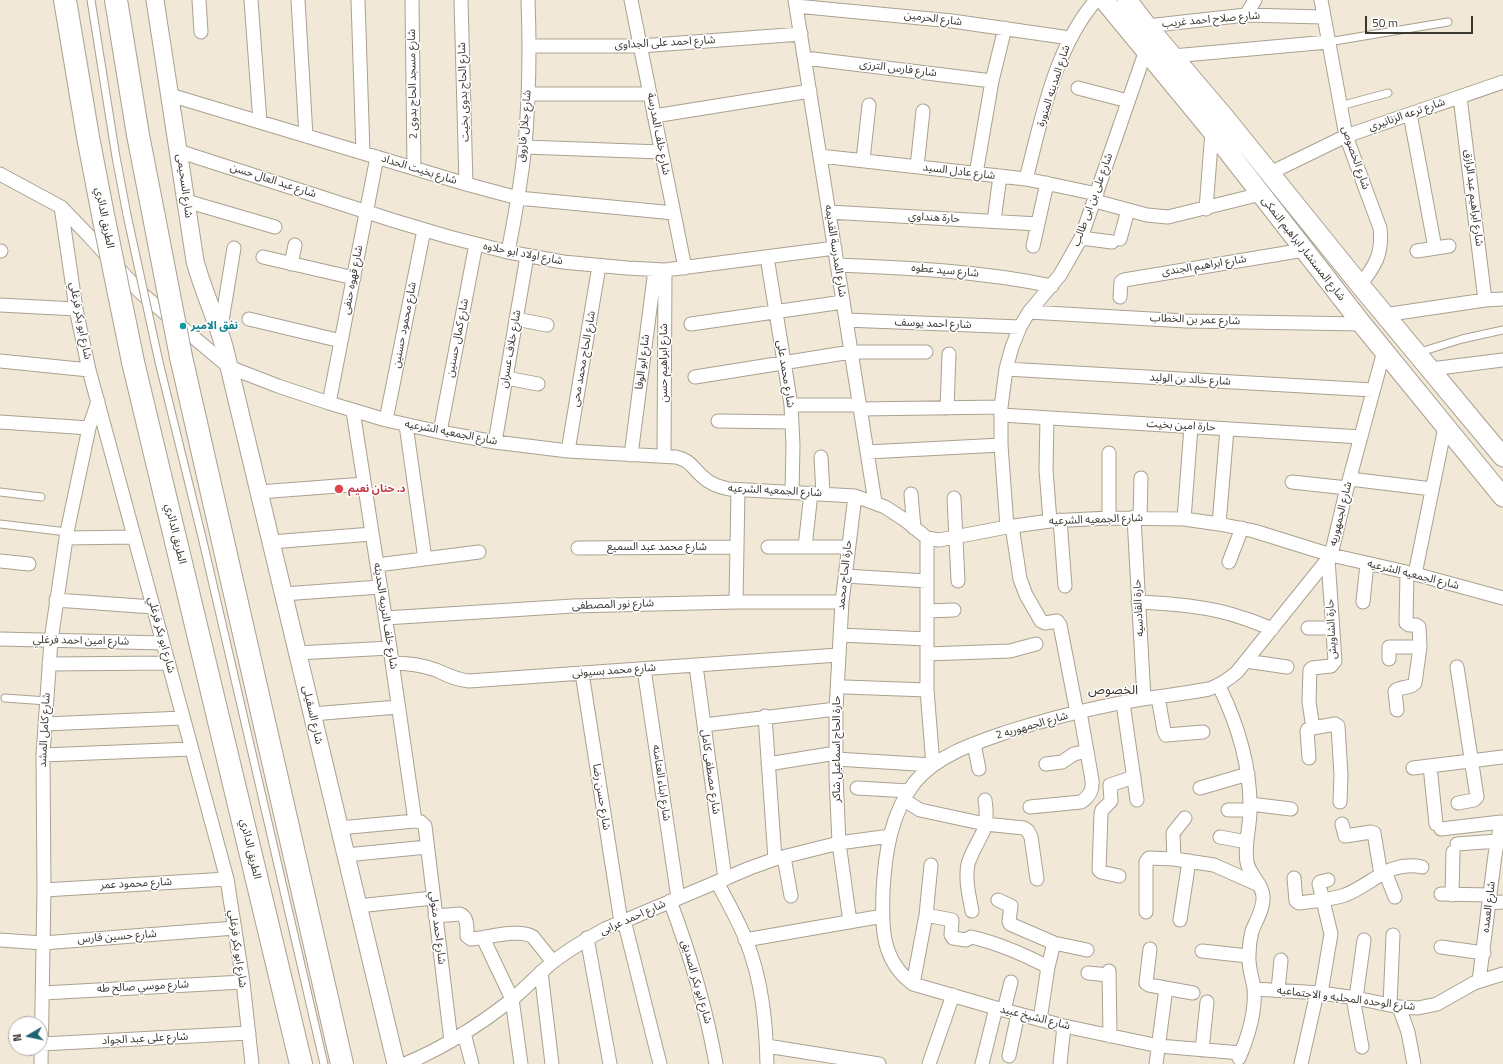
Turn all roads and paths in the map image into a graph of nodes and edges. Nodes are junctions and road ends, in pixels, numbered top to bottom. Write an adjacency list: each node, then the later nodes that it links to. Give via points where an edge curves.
1 (65, 0): 396 (highway, الطريق الدائري, bridge, via 88,137 133,362)
2 (91, 0): 397 (lane, bridge, via 127,216)
3 (116, 0): 398 (highway, bridge, via 138,135 181,357)
4 (155, 0): 40 (street, شارع السحيمى)
5 (199, 0): 24 (street)
6 (251, 0): 49 (street)
7 (298, 0): 51 (street)
8 (358, 0): 56 (street)
9 (412, 0): 61 (street, شارع مسجد الحاج بدوى 2)
10 (461, 0): 67 (street, شارع الحاج بدوى بخيت)
11 (528, 0): 28 (street, شارع جلال فاروق)
12 (631, 0): 29 (street, شارع خلف المدرسة)
13 (1096, 0): 26 (street, شارع المدينه المنورة)
14 (1104, 0): 30 (main road, شارع المستشار ابراهيم النمكى)
15 (1127, 0): 22 (main road, شارع المستشار ابراهيم النمكى)
16 (1255, 0): 19 (street)
17 (1321, 0): 20 (street, شارع الخصوص)
18 (795, 3): 23 (street, شارع الحرمين); 25 (street, شارع المدرسة القديمه)
19 (1246, 15): 20 (street, شارع صلاح احمد غريب); 22 (street, شارع صلاح احمد غريب)
20 (1323, 17): 27 (street, شارع الخصوص)
21 (1448, 22): 27 (lane)
22 (1147, 26): 31 (main road, شارع المستشار ابراهيم النمكى)
23 (1005, 28): 26 (street, شارع الحرمين); 33 (street)
24 (201, 32)
25 (801, 34): 29 (street, شارع احمد على الجداوى); 32 (street, شارع المدرسة القديمه)
26 (1070, 38): 66 (street, شارع المدينه المنورة, via 1054,80)
27 (1328, 42): 31 (street); 44 (street, شارع الخصوص)
28 (530, 46): 29 (street, شارع احمد على الجداوى); 38 (street, شارع جلال فاروق)
29 (640, 46): 39 (street, شارع خلف المدرسة)
30 (1146, 50): 42 (street, شارع على بن ابى طالب); 50 (main road, شارع المستشار ابراهيم النمكى)
31 (1172, 56): 48 (main road, شارع المستشار ابراهيم النمكى)
32 (805, 58): 33 (street, شارع فارس الترزى); 36 (street, شارع المدرسة القديمه)
33 (992, 81): 64 (street)
34 (1503, 82): 41 (street, شارع ترعه الزنانيري)
35 (1078, 88): 42 (street)
36 (810, 91): 47 (street); 57 (street, شارع المدرسة القديمه)
37 (1388, 93): 44 (lane)
38 (528, 94): 39 (street); 53 (street, شارع جلال فاروق)
39 (650, 94): 47 (street, شارع خلف المدرسة)
40 (170, 95): 49 (street, شارع بخيت الحداد); 54 (street, شارع السحيمى)
41 (1460, 97): 46 (street, شارع ترعه الزنانيري); 107 (street, شارع ابراهيم عبد الرازق)
42 (1128, 101): 70 (street, شارع على بن ابى طالب)
43 (869, 105): 59 (street)
44 (1340, 106): 52 (street, شارع الخصوص)
45 (923, 111): 60 (street)
46 (1410, 114): 52 (street, شارع ترعه الزنانيري); 90 (street)
47 (654, 116): 55 (street, شارع خلف المدرسة)
48 (1226, 118): 50 (main road); 62 (main road, شارع المستشار ابراهيم النمكى)
49 (260, 122): 51 (street, شارع بخيت الحداد)
50 (1212, 131): 69 (main road, شارع المستشار ابراهيم النمكى); 74 (street)
51 (306, 136): 56 (street, شارع بخيت الحداد)
52 (1346, 136): 62 (street, شارع ترعه الزنانيري); 104 (street, شارع الخصوص, via 1377,219 1381,238 1374,267)
53 (525, 147): 55 (street); 71 (street, شارع جلال فاروق)
54 (178, 151): 72 (street, شارع السحيمى); 76 (street, شارع عبد العال حسن)
55 (662, 152): 78 (street, شارع خلف المدرسة)
56 (363, 153): 58 (street, شارع بخيت الحداد)
57 (820, 156): 59 (street, شارع عادل السيد); 77 (street, شارع المدرسة القديمه)
58 (377, 158): 61 (street, شارع بخيت الحداد); 76 (street, شارع قهوه حنفى)
59 (863, 160): 60 (street, شارع عادل السيد)
60 (917, 167): 64 (street, شارع عادل السيد)
61 (414, 168): 67 (street, شارع بخيت الحداد)
62 (1270, 173): 104 (main road, شارع المستشار ابراهيم النمكى)
63 (0, 174): 73 (street, شارع الجمعيه الشرعيه)
64 (976, 174): 65 (street, شارع عادل السيد)
65 (1000, 176): 66 (street, شارع عادل السيد); 79 (street)
66 (1026, 179): 68 (street, شارع عادل السيد)
67 (466, 184): 71 (street, شارع بخيت الحداد)
68 (1047, 184): 70 (street, شارع عادل السيد); 80 (street)
69 (1261, 194): 74 (street, شارع عادل السيد); 91 (main road, شارع المستشار ابراهيم النمكى)
70 (1096, 197): 75 (street, شارع عادل السيد); 83 (street, شارع على بن ابى طالب)
71 (518, 198): 78 (street, شارع بخيت الحداد); 93 (street, شارع جلال فاروق)
72 (186, 201): 81 (street); 122 (street, شارع السحيمى, via 195,261)
73 (61, 207): 110 (street, شارع ابو بكر فرغلي); 132 (street, شارع الجمعيه الشرعيه, via 141,293)
74 (1206, 209): 75 (street, شارع عادل السيد, via 1168,217)
75 (1128, 210): 83 (street, via 1116,240)
76 (367, 212): 82 (street, شارع اولاد ابو حلاوه); 102 (street, شارع قهوه حنفى)
77 (829, 212): 79 (street, حارة هنداوي); 89 (street, شارع المدرسة القديمه)
78 (674, 213): 100 (street, شارع خلف المدرسة)
79 (994, 221): 80 (street, حارة هنداوي)
80 (1038, 224): 86 (street)
81 (275, 227)
82 (424, 230): 84 (street, شارع اولاد ابو حلاوه); 148 (street, شارع محمود حسنين)
83 (1081, 238): 103 (street, شارع على بن ابى طالب)
84 (476, 244): 93 (street, شارع اولاد ابو حلاوه); 157 (street, شارع كمال حسنين)
85 (295, 245): 97 (street)
86 (1033, 246)
87 (1449, 246): 90 (street)
88 (234, 248): 122 (street)
89 (835, 248): 96 (street, شارع اولاد ابو حلاوه); 98 (street, شارع المدرسة القديمه)
90 (1435, 248): 92 (street)
91 (1304, 250): 105 (street, شارع ابراهيم الجندى, via 1124,280 1121,282); 118 (main road, شارع المستشار ابراهيم النمكى)
92 (1417, 251)
93 (508, 252): 94 (street, شارع اولاد ابو حلاوه)
94 (527, 256): 99 (street, شارع اولاد ابو حلاوه); 115 (street, شارع خلاف عسران)
95 (263, 257): 97 (street)
96 (767, 257): 100 (street, شارع اولاد ابو حلاوه); 111 (street, شارع محمد على)
97 (291, 264): 102 (street)
98 (837, 265): 103 (street, شارع سيد عطوه, via 956,271 1017,278); 108 (street, شارع المدرسة القديمه)
99 (599, 266): 101 (street, شارع اولاد ابو حلاوه); 161 (street, شارع الحاج محمد محى)
100 (685, 268): 101 (street, شارع اولاد ابو حلاوه)
101 (660, 270): 164 (street, شارع ابو الوفا); 165 (street, شارع ابراهيم حسن)
102 (354, 278): 123 (street, شارع قهوه حنفى)
103 (1052, 286): 112 (street, شارع على بن ابى طالب)
104 (1360, 286): 113 (main road, شارع المستشار ابراهيم النمكى)
105 (1120, 297)
106 (1503, 299): 107 (street)
107 (1485, 300): 113 (street)
108 (843, 302): 111 (street); 116 (street, شارع المدرسة القديمه)
109 (0, 304): 110 (street)
110 (76, 309): 135 (street, شارع ابو بكر فرغلي)
111 (775, 312): 117 (street); 131 (street, شارع محمد على)
112 (1029, 312): 118 (street, شارع عمر بن الخطاب, via 1186,321); 120 (street, شارع على بن ابى طالب)
113 (1384, 315): 127 (main road, شارع المستشار ابراهيم النمكى)
114 (249, 319): 123 (street)
115 (516, 319): 119 (street); 137 (street, شارع خلاف عسران)
116 (846, 320): 120 (street, شارع احمد يوسف); 125 (street, شارع المدرسة القديمه)
117 (691, 324)
118 (1362, 324): 124 (main road, شارع المستشار ابراهيم النمكى)
119 (547, 325)
120 (1020, 327): 133 (street, شارع على بن ابى طالب)
121 (1503, 330): 127 (lane)
122 (220, 334): 132 (street, شارع السحيمى)
123 (341, 341): 141 (street, شارع قهوه حنفى)
124 (1384, 351): 139 (street, شارع الجمهوريه); 154 (main road, شارع المستشار ابراهيم النمكى)
125 (851, 352): 126 (street); 131 (street); 143 (street, شارع المدرسة القديمه)
126 (926, 352)
127 (1417, 353): 134 (main road, شارع المستشار ابراهيم النمكى)
128 (949, 354): 144 (street)
129 (1503, 360): 134 (street)
130 (0, 361): 135 (street)
131 (784, 364): 136 (street); 142 (street, شارع محمد على)
132 (229, 367): 141 (street, شارع الجمعيه الشرعيه); 175 (street, شارع السقيلى)
133 (1006, 369): 139 (street, شارع خالد بن الوليد); 146 (street, شارع على بن ابى طالب)
134 (1431, 369): 167 (main road, شارع المستشار ابراهيم النمكى)
135 (89, 370): 140 (street, شارع ابو بكر فرغلي)
136 (695, 377)
137 (506, 378): 138 (street); 159 (street, شارع خلاف عسران)
138 (538, 384)
139 (1373, 390): 158 (street, شارع الجمهوريه)
140 (98, 401): 155 (street, شارع كامل المشد); 195 (street, شارع ابو بكر فرغلي)
141 (329, 404): 145 (street, شارع الجمعيه الشرعيه)
142 (791, 405): 143 (street, حارة امين بخيت); 151 (street, شارع محمد على)
143 (860, 407): 144 (street, حارة امين بخيت); 162 (street, شارع المدرسة القديمه)
144 (947, 408): 146 (street, حارة امين بخيت)
145 (353, 411): 148 (street, شارع الجمعيه الشرعيه); 171 (street, شارع خلف التربيه الحديثه)
146 (1001, 411): 147 (street, حارة امين بخيت); 160 (street, شارع على بن ابى طالب)
147 (1046, 418): 153 (street, حارة امين بخيت); 187 (street, via 1046,470)
148 (386, 420): 152 (street, شارع الجمعيه الشرعيه)
149 (718, 421): 151 (street)
150 (0, 422): 155 (street)
151 (792, 422): 176 (street, شارع محمد على)
152 (406, 425): 157 (street, شارع الجمعيه الشرعيه); 206 (street)
153 (1191, 427): 156 (street, حارة امين بخيت); 186 (street)
154 (1445, 427): 172 (street); 182 (main road, شارع المستشار ابراهيم النمكى)
155 (89, 428): 194 (street, شارع كامل المشد)
156 (1227, 429): 158 (street, حارة امين بخيت); 189 (street)
157 (440, 432): 159 (street, شارع الجمعيه الشرعيه)
158 (1361, 437): 170 (street, شارع الجمهوريه)
159 (495, 442): 161 (street, شارع الجمعيه الشرعيه)
160 (1001, 445): 162 (street); 190 (street, شارع على بن ابى طالب)
161 (568, 451): 164 (street, شارع الجمعيه الشرعيه)
162 (866, 452): 183 (street, شارع المدرسة القديمه)
163 (1109, 453): 185 (street)
164 (631, 455): 165 (street, شارع الجمعيه الشرعيه)
165 (664, 456): 173 (street, شارع الجمعيه الشرعيه, via 684,459 711,484)
166 (821, 456): 177 (street)
167 (1503, 457)
168 (1142, 478): 184 (street, حارة القادسيه)
169 (1292, 482): 170 (street)
170 (1348, 483): 172 (street); 205 (street, شارع الجمهوريه)
171 (364, 484): 175 (street); 193 (street, شارع خلف التربيه الحديثه)
172 (1432, 489): 212 (street)
173 (738, 490): 176 (street, شارع الجمعيه الشرعيه); 199 (street)
174 (0, 492): 180 (lane)
175 (259, 492): 198 (street, شارع السقيلى)
176 (792, 492): 177 (street, شارع الجمعيه الشرعيه)
177 (817, 493): 179 (street, شارع الجمعيه الشرعيه); 201 (street)
178 (911, 494): 191 (street)
179 (855, 496): 183 (street, شارع الجمعيه الشرعيه); 202 (street, حارة الحاج محمد)
180 (41, 497)
181 (954, 498): 196 (street)
182 (1503, 498)
183 (874, 502): 191 (street, شارع الجمعيه الشرعيه, via 896,513)
184 (1137, 517): 185 (street, شارع الجمعيه الشرعيه); 186 (street, شارع الجمعيه الشرعيه); 223 (street, حارة القادسيه)
185 (1109, 518): 187 (street, شارع الجمعيه الشرعيه)
186 (1184, 519): 189 (street, شارع الجمعيه الشرعيه)
187 (1055, 521): 190 (street, شارع الجمعيه الشرعيه); 217 (street)
188 (0, 524): 194 (lane)
189 (1219, 524): 192 (street, شارع الجمعيه الشرعيه)
190 (1009, 527): 196 (street, شارع الجمعيه الشرعيه); 264 (street, شارع على بن ابى طالب, via 1026,594 1041,621 1056,621 1060,625)
191 (914, 528): 197 (street, شارع الجمعيه الشرعيه)
192 (1242, 528): 205 (street, شارع الجمعيه الشرعيه, via 1286,540); 208 (street)
193 (372, 534): 198 (street); 211 (street, شارع خلف التربيه الحديثه)
194 (66, 535): 195 (street); 220 (street, شارع كامل المشد)
195 (134, 537): 225 (street, شارع ابو بكر فرغلي)
196 (956, 537): 197 (street, شارع الجمعيه الشرعيه, via 939,540); 215 (street)
197 (927, 538): 214 (street)
198 (271, 542): 218 (street, شارع السقيلى)
199 (737, 547): 203 (street, شارع محمد عبد السميع); 221 (street)
200 (768, 547): 201 (street)
201 (805, 547): 202 (street)
202 (848, 547): 213 (street, حارة الحاج محمد)
203 (578, 548)
204 (479, 552): 206 (street)
205 (1329, 557): 210 (street, شارع الجمعيه الشرعيه); 230 (street, حارة الشاويش); 231 (street, شارع الجمهوريه)
206 (425, 559): 211 (street)
207 (0, 561): 209 (street)
208 (1230, 562)
209 (29, 564)
210 (1368, 564): 212 (street, شارع الجمعيه الشرعيه); 224 (street)
211 (377, 566): 216 (street, شارع خلف التربيه الحديثه)
212 (1411, 574): 219 (street, شارع الجمعيه الشرعيه); 238 (street, via 1406,622 1408,625 1419,627)
213 (845, 576): 214 (street); 222 (street, حارة الحاج محمد)
214 (927, 581): 227 (street)
215 (958, 581)
216 (380, 586): 218 (street); 228 (street, شارع خلف التربيه الحديثه)
217 (1065, 586)
218 (283, 594): 240 (street, شارع السقيلى)
219 (1503, 598)
220 (56, 600): 225 (street); 235 (street, شارع كامل المشد)
221 (736, 602): 222 (street, شارع نور المصطفى); 228 (street, شارع نور المصطفى, via 573,606)
222 (842, 602): 232 (street, حارة الحاج محمد)
223 (1138, 602): 231 (street, via 1216,611 1242,617); 258 (street, حارة القادسيه)
224 (1363, 602)
225 (153, 607): 236 (street, شارع ابو بكر فرغلي)
226 (954, 609): 227 (street)
227 (927, 611): 234 (street)
228 (385, 618): 239 (street, شارع خلف التربيه الحديثه)
229 (1308, 628): 230 (street)
230 (1332, 628): 270 (street, حارة الشاويش, via 1335,663 1332,666 1310,670 1309,702)
231 (1272, 629): 244 (street, شارع الجمهوريه)
232 (840, 635): 234 (street); 242 (street, حارة الحاج محمد)
233 (0, 639): 235 (street, شارع امين احمد فرغلي)
234 (927, 639): 241 (street)
235 (51, 640): 236 (street, شارع امين احمد فرغلي); 247 (street, شارع كامل المشد)
236 (163, 643): 245 (street, شارع ابو بكر فرغلي)
237 (1036, 644): 241 (street, via 1010,651)
238 (1420, 647): 243 (street, via 1389,647); 263 (street, via 1415,683 1395,691)
239 (390, 648): 240 (street); 246 (street, شارع خلف التربيه الحديثه)
240 (297, 653): 265 (street, شارع السقيلى)
241 (927, 654): 255 (street)
242 (838, 655): 248 (street, شارع محمد بسيونى); 262 (street, حارة الحاج اسماعيل شاكر)
243 (1389, 659)
244 (1246, 661): 249 (street); 253 (street, شارع الجمهوريه, via 1229,680)
245 (168, 663): 247 (street); 267 (street, شارع ابو بكر فرغلي)
246 (392, 663): 252 (street, شارع محمد بسيونى, via 425,667 469,681); 261 (street, شارع خلف التربيه الحديثه)
247 (49, 664): 259 (street, شارع كامل المشد)
248 (696, 666): 251 (street, شارع محمد بسيونى); 269 (street, شارع مصطفى كامل)
249 (1287, 667)
250 (1457, 667): 279 (street)
251 (644, 669): 252 (street, شارع محمد بسيونى); 329 (street, شارع ابناء العتامنه)
252 (582, 673): 341 (street, شارع حسن رضا)
253 (1219, 686): 256 (street, شارع الجمهوريه 2); 286 (street, via 1238,732)
254 (845, 687): 255 (street)
255 (928, 690): 281 (street)
256 (1158, 697): 258 (street, شارع الجمهوريه 2); 271 (street, via 1166,735)
257 (5, 698): 259 (lane)
258 (1144, 699): 260 (street, شارع الجمهوريه 2)
259 (47, 701): 268 (street, شارع كامل المشد)
260 (1123, 703): 264 (street, شارع الجمهوريه 2); 287 (street)
261 (398, 707): 265 (street); 300 (street, شارع خلف التربيه الحديثه)
262 (836, 709): 266 (street); 276 (street, حارة الحاج اسماعيل شاكر)
263 (1397, 710)
264 (1078, 712): 272 (street, شارع الجمهوريه 2); 274 (street)
265 (312, 714): 303 (street, شارع السقيلى)
266 (765, 716): 269 (street); 280 (street)
267 (183, 718): 268 (street); 273 (street, شارع ابو بكر فرغلي)
268 (45, 724): 275 (street, شارع كامل المشد)
269 (704, 725): 322 (street, شارع مصطفى كامل)
270 (1313, 728): 278 (street, حارة الشاويش, via 1306,731); 293 (street, via 1335,724 1338,726)
271 (1203, 732)
272 (974, 744): 281 (street, شارع الجمهوريه 2); 285 (street)
273 (191, 749): 275 (street); 320 (street, شارع ابو بكر فرغلي)
274 (1087, 751): 282 (street, via 1074,754 1062,762); 295 (street, via 1093,786 1087,798 1081,802)
275 (43, 755): 325 (street, شارع كامل المشد)
276 (836, 756): 280 (street); 281 (street); 308 (street, حارة الحاج اسماعيل شاكر)
277 (1503, 757): 279 (street)
278 (1309, 758)
279 (1471, 761): 283 (street); 294 (street, via 1476,798)
280 (768, 764): 312 (street)
281 (934, 764): 290 (street, شارع الجمهوريه 2, via 916,781)
282 (1046, 764)
283 (1430, 766): 284 (street); 306 (street, شارع العمده, via 1438,827 1501,822)
284 (1414, 768)
285 (979, 769)
286 (1248, 774): 289 (street); 296 (street)
287 (1134, 777): 292 (street); 318 (street, via 1110,785 1111,801 1101,814 1099,870)
288 (857, 788): 290 (street)
289 (1200, 788)
290 (906, 796): 301 (street, via 920,810); 304 (street, شارع الجمهوريه 2)
291 (986, 800): 301 (street)
292 (1137, 800)
293 (1340, 802)
294 (1458, 803)
295 (1030, 807)
296 (1250, 807): 297 (street); 298 (street); 307 (street)
297 (1291, 809)
298 (1228, 810)
299 (1185, 818): 313 (street, via 1173,833)
300 (415, 821): 303 (street); 309 (street, شارع احمد متولي, via 425,826)
301 (985, 824): 321 (street, via 1024,828 1028,831); 335 (street, via 968,864 967,885)
302 (1342, 824): 317 (street, via 1345,836 1371,832 1375,834)
303 (339, 828): 310 (street, شارع السقيلى)
304 (890, 836): 308 (street, شارع احمد عرابى); 339 (street, شارع الجمهوريه 2, via 884,875)
305 (1220, 837): 307 (street)
306 (1498, 841): 311 (street, شارع العمده); 330 (street, via 1455,848 1446,894)
307 (1247, 842): 324 (street, via 1248,868)
308 (839, 843): 312 (street, شارع احمد عرابى); 342 (street, حارة الحاج اسماعيل شاكر)
309 (427, 847): 310 (street); 328 (street, شارع احمد متولي)
310 (346, 855): 334 (street, شارع السقيلى)
311 (1499, 855): 330 (street, شارع العمده)
312 (780, 858): 322 (street, شارع احمد عرابى); 326 (street)
313 (1174, 859): 314 (street); 336 (street, via 1147,859)
314 (1189, 861): 324 (street, via 1214,865); 340 (street)
315 (931, 865): 337 (street)
316 (1422, 867): 317 (street, via 1403,866)
317 (1383, 873): 327 (street); 332 (street, via 1346,894)
318 (1120, 876)
319 (1294, 878): 332 (street, via 1298,903)
320 (227, 879): 325 (street, شارع محمود عمر); 343 (street, شارع ابو بكر فرغلي)
321 (1037, 879)
322 (721, 880): 329 (street, شارع احمد عرابى); 348 (street, شارع مصطفى كامل)
323 (1328, 880): 332 (street, via 1319,884)
324 (1259, 885): 357 (street, via 1263,904 1252,933)
325 (44, 890): 350 (street, شارع كامل المشد)
326 (791, 896)
327 (1395, 897)
328 (433, 898): 334 (street); 338 (street, شارع احمد متولي)
329 (674, 899): 341 (street, شارع احمد عرابى); 406 (street, شارع ابو بكر الصديق, via 700,991)
330 (1490, 899): 333 (street); 356 (street, شارع العمده)
331 (998, 900): 351 (street, via 1011,906 1009,924)
332 (1322, 900): 373 (street, via 1331,934)
333 (1503, 902)
334 (358, 906): 399 (street, شارع السقيلى)
335 (972, 911)
336 (1146, 912)
337 (926, 915): 360 (street, via 952,920 953,938 966,940 972,937 988,941); 367 (street)
338 (435, 916): 345 (street, via 462,914 469,938); 387 (street, شارع احمد متولي)
339 (883, 916): 342 (street); 367 (street, شارع الجمهوريه 2, via 885,941 894,966)
340 (1180, 920)
341 (622, 921): 346 (street, شارع احمد عرابى); 405 (street, شارع حسن رضا)
342 (850, 922): 348 (street)
343 (235, 928): 350 (street, شارع حسين فارس); 365 (street, شارع ابو بكر فرغلي)
344 (1393, 935): 378 (street)
345 (483, 938): 359 (street, via 530,935); 376 (street)
346 (587, 938): 359 (street, شارع احمد عرابى); 404 (street)
347 (0, 940): 350 (street, شارع حسين فارس)
348 (746, 940): 389 (street, شارع مصطفى كامل, via 764,1008)
349 (1364, 940): 375 (street)
350 (43, 943): 371 (street, شارع كامل المشد)
351 (1054, 943): 354 (street); 360 (street)
352 (1441, 947): 356 (street)
353 (1150, 949): 368 (street, via 1146,983)
354 (1087, 950)
355 (1202, 951): 357 (street)
356 (1484, 953): 364 (street, شارع العمده)
357 (1248, 956): 369 (street)
358 (1281, 960): 370 (street)
359 (553, 962): 361 (street, شارع احمد عرابى)
360 (1048, 967): 382 (street)
361 (541, 972): 376 (street, شارع احمد عرابى); 403 (street)
362 (1088, 973): 386 (street, via 1109,973)
363 (1503, 974): 364 (street, شارع الوحده المحليه و الاجتماعيه)
364 (1479, 981): 378 (street, شارع الوحده المحليه و الاجتماعيه, via 1437,1004 1418,1008)
365 (243, 982): 371 (street, شارع موسي صالح طه); 384 (street, شارع ابو بكر فرغلي)
366 (1011, 982): 379 (street)
367 (913, 984): 374 (street, شارع الشيخ عبيد)
368 (1166, 988): 372 (street); 390 (street)
369 (1254, 989): 370 (street, شارع الوحده المحليه و الاجتماعيه); 392 (street, شارع الشيخ عبيد, via 1251,1022 1240,1056)
370 (1278, 990): 373 (street, شارع الوحده المحليه و الاجتماعيه)
371 (43, 992): 381 (street, شارع كامل المشد)
372 (1193, 993)
373 (1319, 993): 375 (street, شارع الوحده المحليه و الاجتماعيه); 413 (street)
374 (953, 995): 379 (street, شارع الشيخ عبيد); 409 (street)
375 (1354, 998): 378 (street, شارع الوحده المحليه و الاجتماعيه); 391 (street)
376 (512, 1000): 385 (street, شارع احمد عرابى); 402 (street)
377 (1207, 1002): 392 (street)
378 (1394, 1006): 414 (street, via 1407,1028)
379 (1000, 1009): 380 (street, شارع الشيخ عبيد); 410 (street)
380 (1018, 1014): 382 (street, شارع الشيخ عبيد); 393 (street)
381 (43, 1016)
382 (1040, 1020): 383 (street, شارع الشيخ عبيد)
383 (1064, 1026): 386 (street, شارع الشيخ عبيد); 411 (street)
384 (249, 1033): 388 (street, شارع على عبد الجواد); 395 (street, شارع ابو بكر فرغلي)
385 (464, 1033): 387 (street, شارع احمد عرابى); 401 (street)
386 (1110, 1036): 390 (street, شارع الشيخ عبيد)
387 (451, 1041): 400 (street, شارع احمد عرابى)
388 (48, 1044)
389 (767, 1046): 394 (street); 407 (street, شارع مصطفى كامل)
390 (1158, 1046): 392 (street, شارع الشيخ عبيد); 412 (street)
391 (1362, 1047)
392 (1202, 1050)
393 (1009, 1056)
394 (851, 1062): 408 (street)
395 (252, 1064)
396 (301, 1064)
397 (324, 1064)
398 (342, 1064)
399 (396, 1064)
400 (405, 1064)
401 (472, 1064)
402 (521, 1064)
403 (552, 1064)
404 (610, 1064)
405 (660, 1064)
406 (716, 1064)
407 (767, 1064)
408 (879, 1064)
409 (929, 1064)
410 (982, 1064)
411 (1060, 1064)
412 (1156, 1064)
413 (1301, 1064)
414 (1414, 1064)

